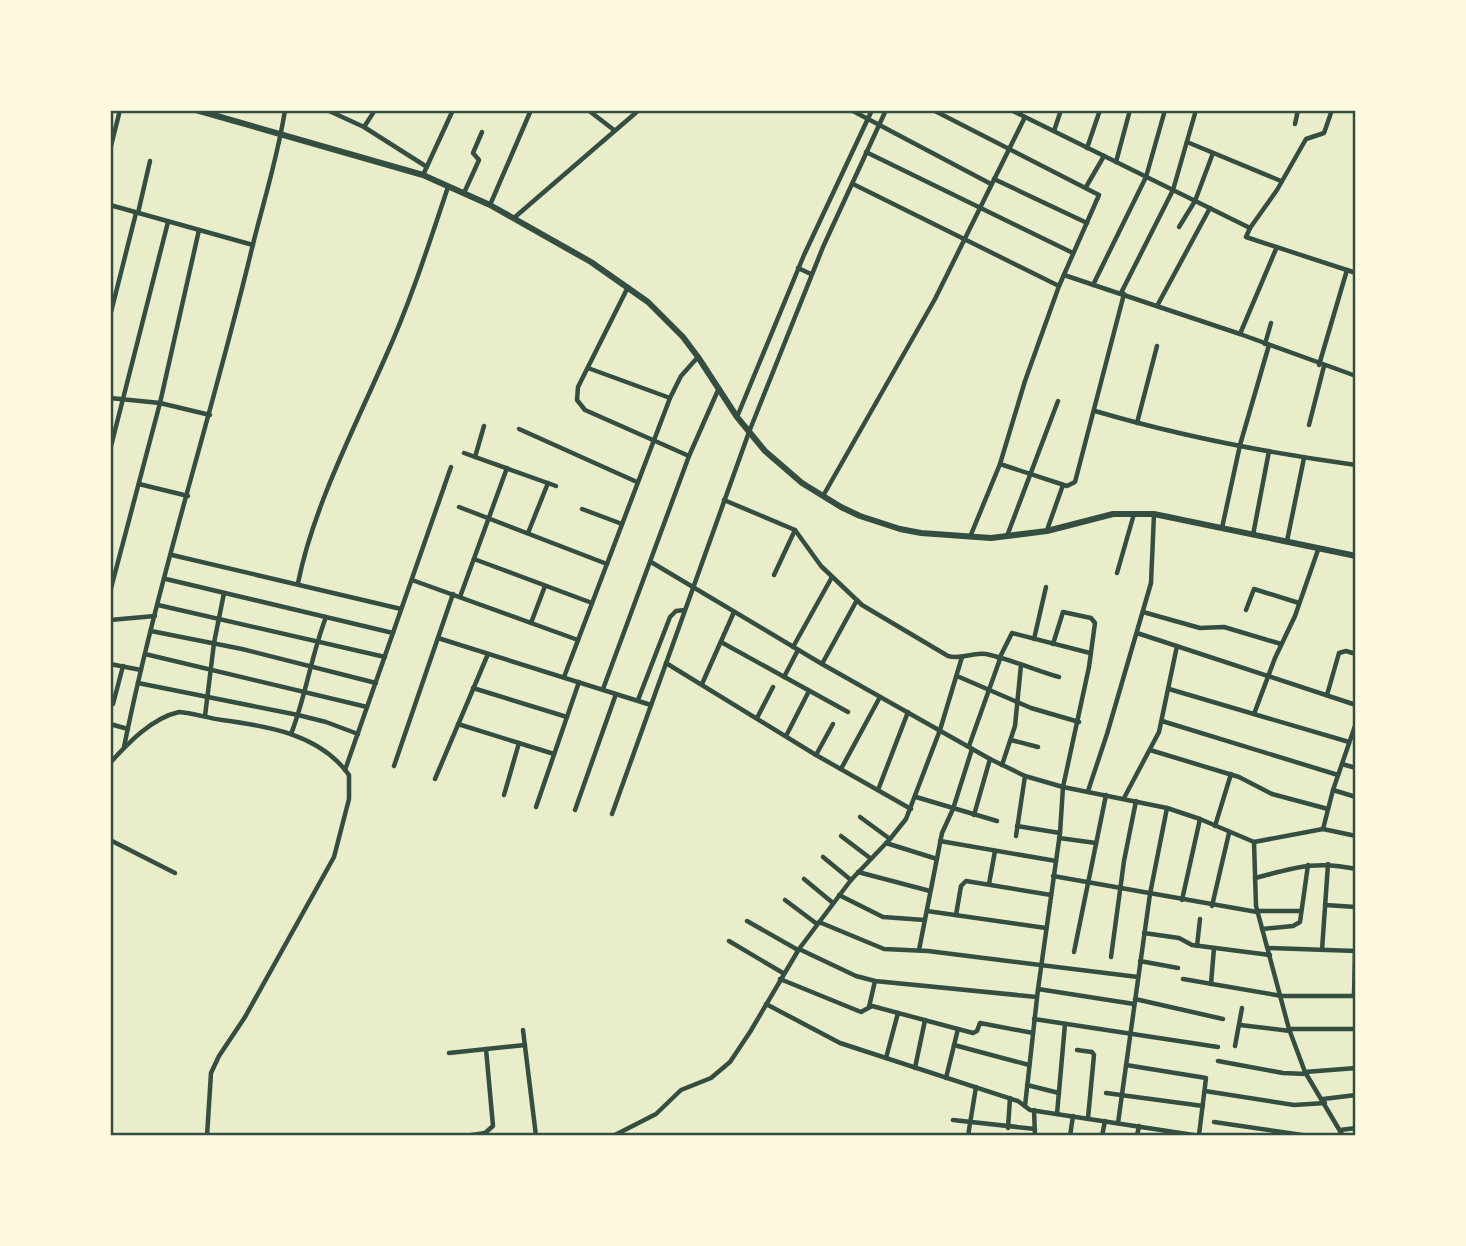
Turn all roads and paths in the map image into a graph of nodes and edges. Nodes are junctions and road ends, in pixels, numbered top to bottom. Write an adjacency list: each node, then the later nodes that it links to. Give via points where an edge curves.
1 (120, 110): 34 (street)
2 (196, 110): 30 (street)
3 (285, 110): 30 (street)
4 (327, 110): 26 (street)
5 (375, 110): 26 (street)
6 (453, 110): 40 (street)
7 (531, 110): 52 (street)
8 (588, 110): 27 (street)
9 (639, 110): 27 (street)
10 (850, 110): 23 (street)
11 (872, 110): 23 (street)
12 (886, 110): 25 (street)
13 (933, 110): 32 (street)
14 (1011, 110): 22 (street)
15 (1062, 110): 29 (street)
16 (1100, 110): 33 (street)
17 (1130, 110): 39 (street)
18 (1165, 110): 42 (street)
19 (1196, 110): 31 (street)
20 (1298, 110): 24 (street)
21 (1332, 110): 43 (street, via 1324,133 1306,139)
22 (1022, 114): 29 (street); 32 (street)
23 (867, 120): 25 (street); 66 (street)
24 (1295, 124)
25 (878, 126): 35 (street); 44 (street)
26 (364, 127): 40 (street)
27 (614, 130): 56 (street)
28 (482, 131): 49 (street, via 473,153 479,160)
29 (1054, 131): 33 (street)
30 (281, 135): 41 (street); 63 (street)
31 (1187, 142): 36 (street); 48 (street)
32 (1009, 148): 44 (street); 47 (street)
33 (1087, 148): 37 (street)
34 (110, 150)
35 (866, 152): 45 (street); 54 (street)
36 (1213, 153): 43 (street); 50 (street)
37 (1104, 156): 39 (street); 47 (street)
38 (150, 161): 55 (street)
39 (1116, 162): 42 (street)
40 (427, 167): 41 (street)
41 (422, 176): 46 (street)
42 (1146, 177): 48 (street); 71 (street)
43 (1282, 181): 60 (street)
44 (993, 182): 54 (street); 58 (street)
45 (852, 184): 62 (street); 69 (street)
46 (448, 187): 49 (street); 145 (street, via 392,343 319,512)
47 (1086, 187): 58 (street, via 1099,194)
48 (1172, 190): 50 (street); 74 (street)
49 (464, 194): 52 (street)
50 (1195, 201): 53 (street); 59 (street)
51 (110, 205): 55 (street)
52 (491, 205): 56 (street)
53 (1210, 208): 60 (street); 75 (street)
54 (979, 209): 62 (street); 65 (street)
55 (137, 213): 57 (street); 76 (street)
56 (514, 217): 72 (street)
57 (169, 222): 61 (street); 88 (street)
58 (1087, 223): 65 (street)
59 (1179, 227)
60 (1250, 228): 64 (street, via 1247,239)
61 (199, 230): 63 (street); 90 (street)
62 (964, 240): 73 (street); 118 (street)
63 (253, 245): 92 (street)
64 (1276, 248): 67 (street); 78 (street)
65 (1073, 253): 70 (street)
66 (798, 268): 69 (street); 93 (street)
67 (1347, 270): 68 (street); 82 (street)
68 (1356, 273)
69 (811, 274): 98 (street)
70 (1064, 275): 71 (street); 73 (street)
71 (1093, 285): 74 (street)
72 (628, 286): 81 (street, via 666,319); 83 (street)
73 (1059, 286): 107 (street)
74 (1123, 294): 75 (street); 91 (street)
75 (1157, 306): 78 (street)
76 (110, 316)
77 (1271, 323): 79 (street)
78 (1240, 334): 79 (street)
79 (1267, 344): 82 (street); 100 (street)
80 (1157, 346): 94 (street)
81 (698, 357): 85 (street); 87 (street)
82 (1322, 365): 84 (street); 95 (street)
83 (588, 368): 87 (street); 99 (street, via 576,393 580,406)
84 (1356, 376)
85 (719, 387): 93 (street); 105 (street)
86 (110, 398): 88 (street)
87 (670, 398): 99 (street)
88 (122, 401): 90 (street); 101 (street)
89 (1058, 401): 111 (street)
90 (160, 403): 92 (street); 114 (street)
91 (1095, 411): 94 (street); 115 (street, via 1075,482)
92 (210, 415): 117 (street)
93 (737, 417): 98 (street)
94 (1137, 424): 100 (street)
95 (1309, 425)
96 (484, 426): 104 (street)
97 (519, 429): 112 (street)
98 (749, 432): 118 (street, via 783,468); 119 (street)
99 (653, 441): 105 (street); 112 (street)
100 (1240, 445): 102 (street); 126 (street)
101 (110, 450)
102 (1269, 451): 106 (street); 130 (street)
103 (464, 453): 104 (street)
104 (475, 457): 110 (street)
105 (689, 457): 138 (street)
106 (1304, 458): 108 (street); 133 (street)
107 (1000, 464): 111 (street); 131 (street)
108 (1356, 465)
109 (452, 467): 144 (street)
110 (506, 468): 113 (street); 124 (street)
111 (1030, 474): 115 (street); 132 (street)
112 (637, 482): 125 (street)
113 (548, 483): 116 (street); 129 (street)
114 (139, 484): 117 (street); 149 (street)
115 (1062, 485): 128 (street)
116 (556, 486)
117 (188, 496): 135 (street)
118 (822, 496): 131 (street, via 890,526)
119 (724, 500): 127 (street); 147 (street)
120 (459, 507): 124 (street)
121 (582, 509): 125 (street)
122 (1134, 513): 123 (street); 128 (street); 140 (street)
123 (1154, 514): 126 (street); 161 (street, via 1153,574)
124 (489, 518): 129 (street); 137 (street)
125 (622, 524): 139 (street)
126 (1222, 528): 130 (street)
127 (795, 530): 141 (street); 142 (street)
128 (1047, 531): 132 (street)
129 (528, 533): 139 (street)
130 (1253, 535): 133 (street)
131 (970, 537): 132 (street)
132 (1007, 537)
133 (1287, 542): 134 (street)
134 (1318, 550): 136 (street); 154 (street)
135 (172, 555): 143 (street); 145 (street)
136 (1356, 556)
137 (474, 559): 146 (street); 152 (street)
138 (651, 562): 147 (street); 207 (street)
139 (607, 564): 155 (street)
140 (1117, 573)
141 (774, 575)
142 (832, 577): 153 (street); 179 (street)
143 (166, 579): 150 (street); 156 (street)
144 (412, 580): 151 (street); 157 (street)
145 (298, 583): 157 (street)
146 (545, 586): 155 (street); 166 (street)
147 (693, 587): 158 (street); 160 (street)
148 (1046, 587): 171 (street)
149 (110, 592)
150 (225, 593): 163 (street); 164 (street)
151 (453, 594): 152 (street); 170 (street)
152 (460, 597): 166 (street)
153 (857, 600): 186 (street, via 948,656); 190 (street)
154 (1299, 603): 159 (street, via 1254,589); 177 (street)
155 (592, 604): 172 (street)
156 (158, 605): 162 (street); 164 (street)
157 (401, 609): 169 (street)
158 (685, 610): 188 (street); 216 (street, via 670,617)
159 (1246, 610)
160 (734, 612): 174 (street); 179 (street)
161 (1143, 612): 168 (street); 177 (street, via 1200,628 1224,627)
162 (155, 616): 165 (street); 167 (street)
163 (326, 617): 169 (street); 173 (street)
164 (219, 618): 173 (street); 175 (street)
165 (110, 620)
166 (531, 622): 172 (street)
167 (151, 631): 175 (street); 183 (street)
168 (1137, 633): 178 (street); 266 (street)
169 (393, 634): 185 (street)
170 (438, 638): 181 (street); 255 (street)
171 (1034, 639): 176 (street); 187 (street, via 1010,634)
172 (578, 640): 198 (street)
173 (317, 641): 185 (street); 192 (street)
174 (721, 642): 199 (street); 204 (street)
175 (214, 643): 192 (street); 195 (street)
176 (1053, 644): 182 (street); 182 (street, via 1063,612 1091,618 1096,626)
177 (1281, 644): 197 (street)
178 (1177, 646): 197 (street); 208 (street)
179 (793, 647): 180 (street)
180 (798, 650): 190 (street); 199 (street)
181 (488, 653): 198 (street); 206 (street)
182 (1090, 653): 230 (street)
183 (145, 654): 194 (street); 195 (street)
184 (1356, 654): 213 (street, via 1339,653)
185 (385, 657): 203 (street)
186 (962, 657): 187 (street, via 981,654); 196 (street)
187 (1000, 659): 193 (street); 209 (street)
188 (666, 663): 204 (street); 219 (street)
189 (110, 664): 191 (street)
190 (822, 664): 215 (street)
191 (122, 666): 194 (street); 218 (street)
192 (310, 666): 203 (street); 211 (street)
193 (1021, 666): 200 (street); 217 (street)
194 (141, 670): 202 (street)
195 (211, 670): 211 (street); 214 (street)
196 (957, 676): 209 (street); 236 (street)
197 (1268, 676): 213 (street); 224 (street)
198 (565, 677): 201 (street)
199 (784, 677): 210 (street)
200 (1059, 677)
201 (579, 682): 207 (street); 227 (street)
202 (138, 683): 214 (street); 235 (street)
203 (376, 683): 221 (street)
204 (701, 685): 228 (street)
205 (773, 687): 228 (street)
206 (474, 688): 227 (street); 233 (street)
207 (603, 689): 212 (street)
208 (1168, 689): 224 (street); 229 (street)
209 (989, 690): 217 (street); 244 (street)
210 (809, 691): 222 (street); 240 (street)
211 (306, 693): 221 (street); 225 (street)
212 (616, 694): 216 (street); 278 (street)
213 (1327, 695): 220 (street)
214 (208, 696): 225 (street); 226 (street)
215 (880, 697): 223 (street); 258 (street)
216 (638, 700): 219 (street)
217 (1018, 703): 230 (street); 241 (street)
218 (113, 704)
219 (652, 705): 279 (street)
220 (1356, 705)
221 (367, 707): 238 (street)
222 (848, 712)
223 (908, 712): 236 (street); 264 (street)
224 (1254, 714): 242 (street)
225 (298, 715): 237 (street); 238 (street)
226 (205, 716): 237 (street); 246 (street, via 168,715)
227 (567, 717): 248 (street)
228 (757, 718): 240 (street)
229 (1162, 721): 247 (street); 260 (street)
230 (1079, 722): 263 (street)
231 (1356, 723): 239 (street)
232 (110, 724): 235 (street)
233 (458, 724): 243 (street); 262 (street)
234 (833, 724): 249 (street)
235 (128, 729): 246 (street)
236 (940, 730): 244 (street); 269 (street)
237 (291, 734): 257 (street)
238 (358, 734): 257 (street)
239 (1354, 735): 242 (street)
240 (786, 736): 249 (street)
241 (1011, 740): 245 (street); 254 (street)
242 (1349, 742): 253 (street)
243 (519, 743): 248 (street); 268 (street)
244 (971, 747): 251 (street); 276 (street)
245 (1038, 747)
246 (124, 748): 250 (street)
247 (1150, 750): 259 (street); 271 (street)
248 (554, 754): 273 (street)
249 (816, 755): 258 (street)
250 (113, 756): 252 (street)
251 (990, 759): 254 (street); 280 (street)
252 (110, 763)
253 (1342, 764): 256 (street); 260 (street)
254 (1002, 765): 261 (street)
255 (394, 766)
256 (1356, 768)
257 (345, 769): 417 (street, via 351,790 334,857 211,1073)
258 (841, 769): 264 (street)
259 (1231, 774): 277 (street, via 1272,794); 285 (street)
260 (1338, 775): 265 (street)
261 (1025, 776): 263 (street); 284 (street)
262 (435, 779)
263 (1063, 787): 266 (street); 288 (street)
264 (878, 790): 275 (street)
265 (1333, 790): 270 (street); 277 (street)
266 (1088, 791): 267 (street)
267 (1106, 795): 271 (street); 296 (street)
268 (503, 796)
269 (916, 797): 275 (street); 276 (street)
270 (1356, 797)
271 (1124, 799): 272 (street)
272 (1136, 801): 274 (street); 313 (street)
273 (536, 807)
274 (1167, 808): 282 (street); 315 (street)
275 (911, 809): 293 (street)
276 (953, 809): 280 (street); 294 (street)
277 (1328, 809): 286 (street)
278 (575, 810)
279 (612, 814)
280 (974, 815): 283 (street)
281 (860, 817): 293 (street)
282 (1200, 819): 285 (street); 319 (street)
283 (997, 821)
284 (1017, 826): 288 (street); 290 (street)
285 (1216, 826): 287 (street)
286 (1323, 829): 291 (street); 295 (street)
287 (1229, 833): 295 (street); 322 (street)
288 (1059, 835): 296 (street); 301 (street)
289 (841, 836): 299 (street)
290 (1016, 836)
291 (1356, 836)
292 (110, 840): 306 (street)
293 (888, 841): 299 (street); 300 (street)
294 (940, 841): 297 (street); 300 (street)
295 (1254, 842): 308 (street)
296 (1096, 843): 311 (street)
297 (995, 851): 301 (street); 312 (street)
298 (823, 857): 310 (street)
299 (870, 858): 305 (street)
300 (937, 859): 314 (street)
301 (1056, 861): 307 (street)
302 (1328, 864): 303 (street); 304 (street); 321 (street)
303 (1308, 865): 308 (street); 326 (street)
304 (1356, 869)
305 (858, 872): 310 (street); 314 (street)
306 (175, 873)
307 (1053, 876): 311 (street); 317 (street)
308 (1255, 878): 325 (street)
309 (804, 879): 320 (street)
310 (851, 880): 316 (street)
311 (1088, 882): 313 (street); 343 (street)
312 (989, 884): 317 (street); 327 (street, via 963,883)
313 (1121, 889): 315 (street); 345 (street)
314 (930, 891): 324 (street)
315 (1150, 894): 319 (street); 334 (street)
316 (839, 895): 320 (street); 329 (street, via 883,917)
317 (1051, 895): 332 (street)
318 (785, 900): 331 (street)
319 (1182, 900): 322 (street)
320 (833, 903): 331 (street)
321 (1325, 905): 323 (street); 341 (street)
322 (1212, 906): 325 (street)
323 (1356, 907)
324 (927, 911): 327 (street); 329 (street)
325 (1257, 911): 326 (street); 333 (street)
326 (1301, 911): 333 (street, via 1297,925)
327 (956, 915): 332 (street)
328 (1200, 919): 336 (street)
329 (925, 920): 340 (street)
330 (747, 921): 339 (street)
331 (818, 923): 339 (street); 340 (street, via 884,949)
332 (1046, 928): 347 (street)
333 (1262, 929): 337 (street)
334 (1144, 933): 336 (street, via 1180,938); 346 (street)
335 (730, 941): 349 (street)
336 (1197, 946): 338 (street)
337 (1268, 947): 341 (street); 344 (street)
338 (1214, 948): 344 (street); 354 (street)
339 (799, 949): 349 (street); 353 (street)
340 (919, 950): 347 (street)
341 (1322, 950): 342 (street)
342 (1355, 951): 357 (street)
343 (1074, 952)
344 (1270, 955): 356 (street)
345 (1111, 957)
346 (1140, 961): 348 (street); 350 (street)
347 (1041, 964): 350 (street); 355 (street)
348 (1178, 968)
349 (783, 973): 351 (street)
350 (1138, 977): 359 (street)
351 (780, 979): 360 (street); 361 (street, via 862,1012)
352 (1183, 979): 354 (street)
353 (875, 981): 358 (street); 361 (street)
354 (1211, 984): 356 (street)
355 (1038, 989): 358 (street); 359 (street)
356 (1282, 996): 357 (street); 372 (street)
357 (1355, 996)
358 (1037, 997): 364 (street)
359 (1135, 1002): 365 (street); 374 (street)
360 (766, 1004): 382 (street, via 840,1043); 419 (street, via 721,1070 681,1090 656,1114)
361 (869, 1007): 363 (street)
362 (1242, 1008): 368 (street)
363 (898, 1013): 366 (street); 382 (street)
364 (1034, 1019): 367 (street); 373 (street)
365 (1223, 1019)
366 (925, 1020): 369 (street); 386 (street)
367 (1065, 1024): 374 (street); 393 (street)
368 (1240, 1025): 372 (street); 377 (street)
369 (958, 1029): 373 (street, via 975,1033 979,1023); 376 (street)
370 (1356, 1029): 372 (street)
371 (523, 1030): 375 (street)
372 (1290, 1030): 388 (street)
373 (1033, 1033): 384 (street)
374 (1130, 1034): 378 (street); 385 (street)
375 (525, 1045): 379 (street); 416 (street)
376 (954, 1045): 384 (street); 389 (street)
377 (1235, 1046)
378 (1218, 1047)
379 (486, 1049): 381 (street); 415 (street, via 494,1121 490,1130)
380 (1077, 1049): 404 (street, via 1094,1055)
381 (449, 1053)
382 (886, 1059): 386 (street)
383 (1218, 1061): 388 (street)
384 (1029, 1065): 390 (street)
385 (1126, 1065): 392 (street, via 1205,1077); 395 (street)
386 (915, 1068): 389 (street)
387 (1356, 1068): 388 (street)
388 (1306, 1073): 398 (street)
389 (946, 1078): 391 (street)
390 (1027, 1085): 393 (street); 399 (street)
391 (976, 1087): 397 (street); 408 (street)
392 (1205, 1091): 398 (street, via 1294,1105); 400 (street)
393 (1059, 1093): 402 (street)
394 (1107, 1093): 395 (street)
395 (1122, 1095): 400 (street); 409 (street)
396 (1356, 1096): 398 (street)
397 (1010, 1098): 399 (street); 411 (street)
398 (1324, 1101): 413 (street)
399 (1025, 1106): 401 (street)
400 (1203, 1106): 424 (street)
401 (1034, 1110): 402 (street); 414 (street)
402 (1057, 1114): 403 (street)
403 (1073, 1116): 404 (street); 421 (street)
404 (1088, 1118): 406 (street)
405 (953, 1121): 408 (street)
406 (1105, 1121): 409 (street); 422 (street)
407 (1214, 1122): 425 (street)
408 (970, 1123): 411 (street); 420 (street)
409 (1118, 1123): 410 (street)
410 (1139, 1126): 423 (street); 424 (street)
411 (1008, 1128): 414 (street)
412 (1356, 1128): 413 (street)
413 (1340, 1130): 426 (street)
414 (1035, 1133)
415 (479, 1134): 418 (street)
416 (537, 1135)
417 (207, 1136)
418 (465, 1136)
419 (613, 1136)
420 (968, 1136)
421 (1070, 1136)
422 (1102, 1136)
423 (1138, 1136)
424 (1200, 1136)
425 (1309, 1136)
426 (1343, 1136)

